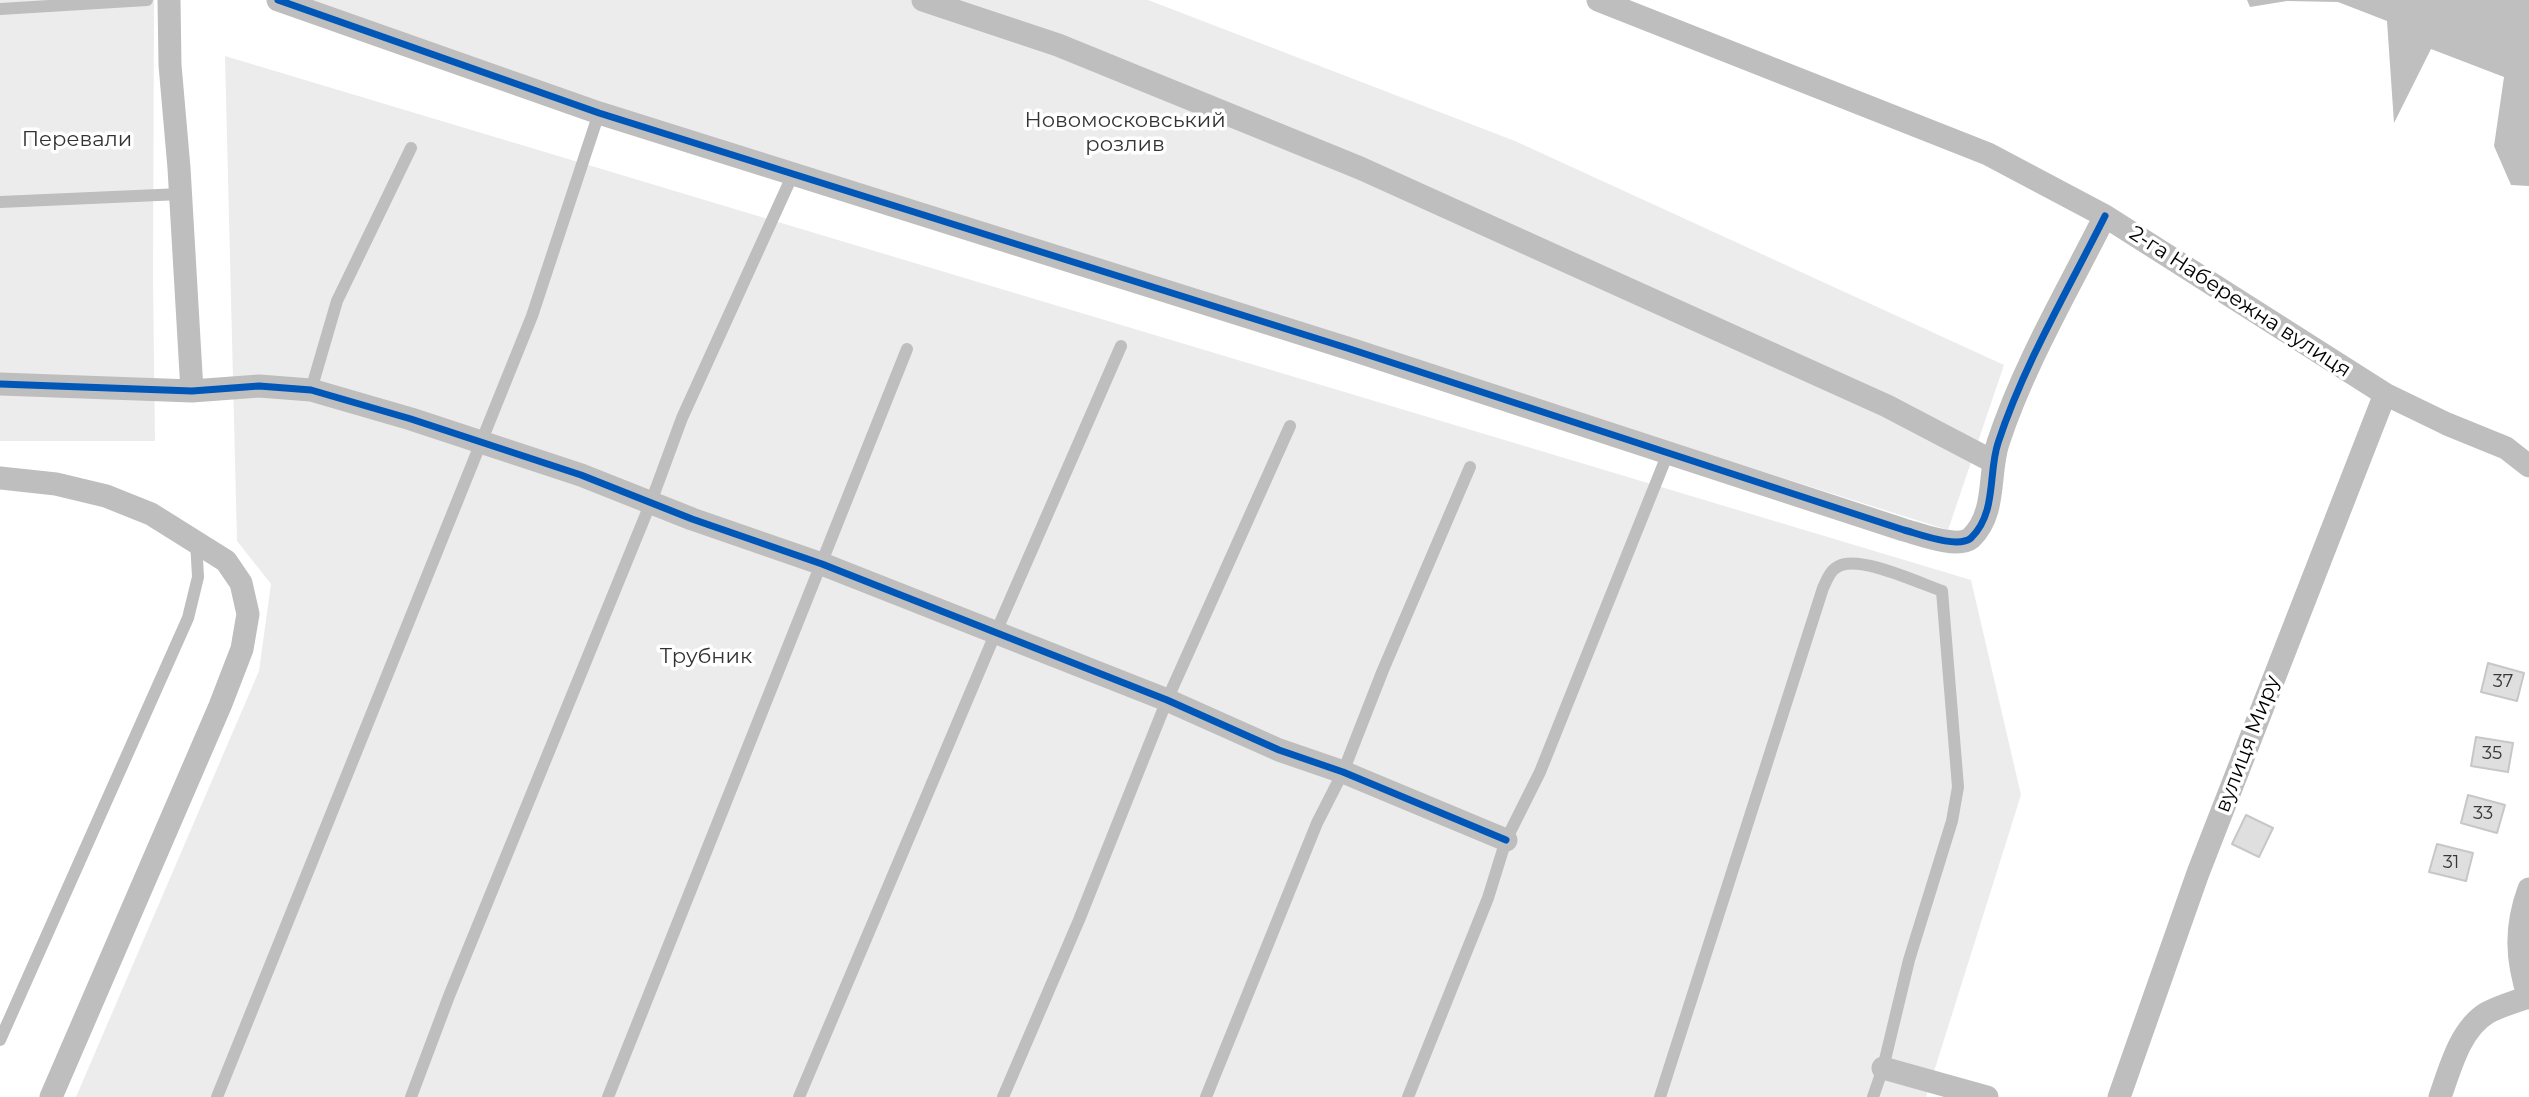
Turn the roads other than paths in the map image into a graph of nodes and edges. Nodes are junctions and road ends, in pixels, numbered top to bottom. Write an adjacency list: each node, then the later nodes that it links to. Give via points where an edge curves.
1 (147, 0): 6 (lane)
2 (169, 0): 10 (street)
3 (278, 0): 7 (street)
4 (923, 0): 22 (street, via 1058,45 1360,169 1887,407)
5 (1598, 0): 12 (street, 2-га Набережна вулиця, via 1989,154)
6 (0, 9)
7 (599, 113): 9 (street); 20 (lane, via 531,316)
8 (411, 148): 16 (lane, via 337,301)
9 (793, 174): 21 (street); 26 (lane, via 682,418)
10 (181, 194): 11 (lane); 17 (street)
11 (0, 202)
12 (2105, 216): 18 (street, 2-га Набережна вулиця); 22 (street, via 2008,412)
13 (1121, 346): 29 (lane)
14 (907, 349): 28 (lane)
15 (0, 384): 17 (street)
16 (311, 390): 17 (street, via 259,386); 20 (street)
17 (192, 391)
18 (2385, 394): 23 (street, 2-га Набережна вулиця, via 2506,449); 48 (street, вулиця Миру, via 2198,873)
19 (1290, 426): 30 (lane)
20 (480, 443): 26 (street); 38 (lane)
21 (1668, 453): 22 (street, via 1904,530 1962,543 1970,539 1986,512 1992,493); 32 (lane, via 1540,772)
22 (1992, 461)
23 (2529, 466)
24 (1470, 467): 31 (lane)
25 (0, 478): 27 (street, via 106,496 151,514)
26 (651, 502): 28 (street); 39 (lane)
27 (196, 541): 35 (lane, via 198,577 188,618); 37 (street, via 226,561 241,583 248,614 242,649)
28 (821, 564): 29 (street); 40 (lane)
29 (996, 632): 30 (street); 41 (lane)
30 (1167, 700): 31 (street, via 1279,750); 42 (lane)
31 (1343, 772): 32 (street); 43 (lane, via 1317,823)
32 (1506, 840): 44 (lane, via 1488,898)
33 (2529, 889): 34 (street, via 2521,909 2517,946)
34 (2529, 998): 49 (street, via 2486,1013 2468,1033)
35 (0, 1040)
36 (1883, 1068): 45 (lane, via 1958,787 1942,591 1850,563 1831,572 1823,588); 46 (lane); 47 (street)
37 (51, 1097)
38 (217, 1097)
39 (411, 1097)
40 (608, 1097)
41 (799, 1097)
42 (1003, 1097)
43 (1206, 1097)
44 (1408, 1097)
45 (1660, 1097)
46 (1873, 1097)
47 (1987, 1097)
48 (2119, 1097)
49 (2440, 1097)

